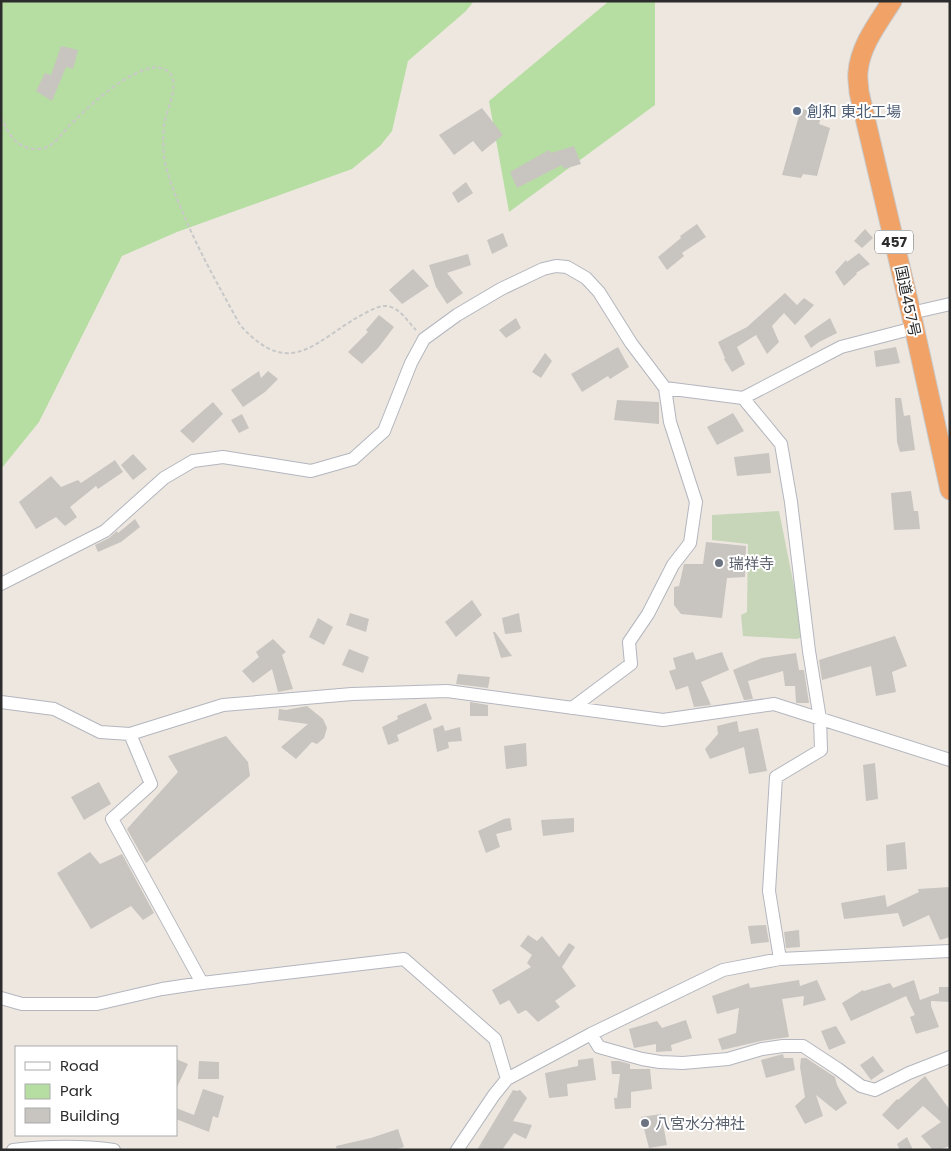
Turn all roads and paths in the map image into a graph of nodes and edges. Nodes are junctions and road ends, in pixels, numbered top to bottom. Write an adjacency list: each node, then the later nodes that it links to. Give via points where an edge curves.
1 (892, 1): 4 (highway, 国道457号 / 457, via 862,54 859,92)
2 (1, 116): 5 (path, via 20,146 45,148 121,80 148,68 163,68 173,78 173,92 164,124 168,176 197,244 240,325 250,337 265,348 298,353 314,347 364,314 385,306 400,313)
3 (950, 304): 4 (street)
4 (912, 321): 7 (street, via 841,347); 8 (highway, 国道457号 / 457)
5 (424, 340): 6 (street, via 457,315 501,289 544,269 567,266 586,278 599,292); 9 (street, via 384,431 353,459 311,471 223,457 193,461 164,478 105,531)
6 (665, 388): 7 (street); 11 (street, via 670,422 696,502 690,543 673,565 648,614 629,642 631,664)
7 (743, 398): 12 (street, via 781,444 792,502)
8 (950, 490)
9 (1, 584)
10 (1, 702): 13 (street, via 54,709 100,732)
11 (572, 708): 12 (street, via 663,720 774,704); 13 (street, via 447,692 352,694 223,705)
12 (820, 719): 14 (street); 16 (street, via 821,750 776,777 769,891)
13 (130, 734): 17 (street, via 151,784 112,820)
14 (950, 760)
15 (950, 951): 16 (street)
16 (780, 959): 19 (street, via 723,970)
17 (202, 983): 18 (street, via 98,1004 22,1004); 21 (street, via 404,959 495,1039)
18 (1, 998)
19 (592, 1034): 20 (street, via 599,1047 660,1062 728,1059 762,1049 804,1046 861,1086 875,1090); 21 (street)
20 (950, 1057)
21 (507, 1079): 24 (street)
22 (13, 1150): 23 (street, via 47,1146 89,1146)
23 (114, 1150)
24 (457, 1150)

